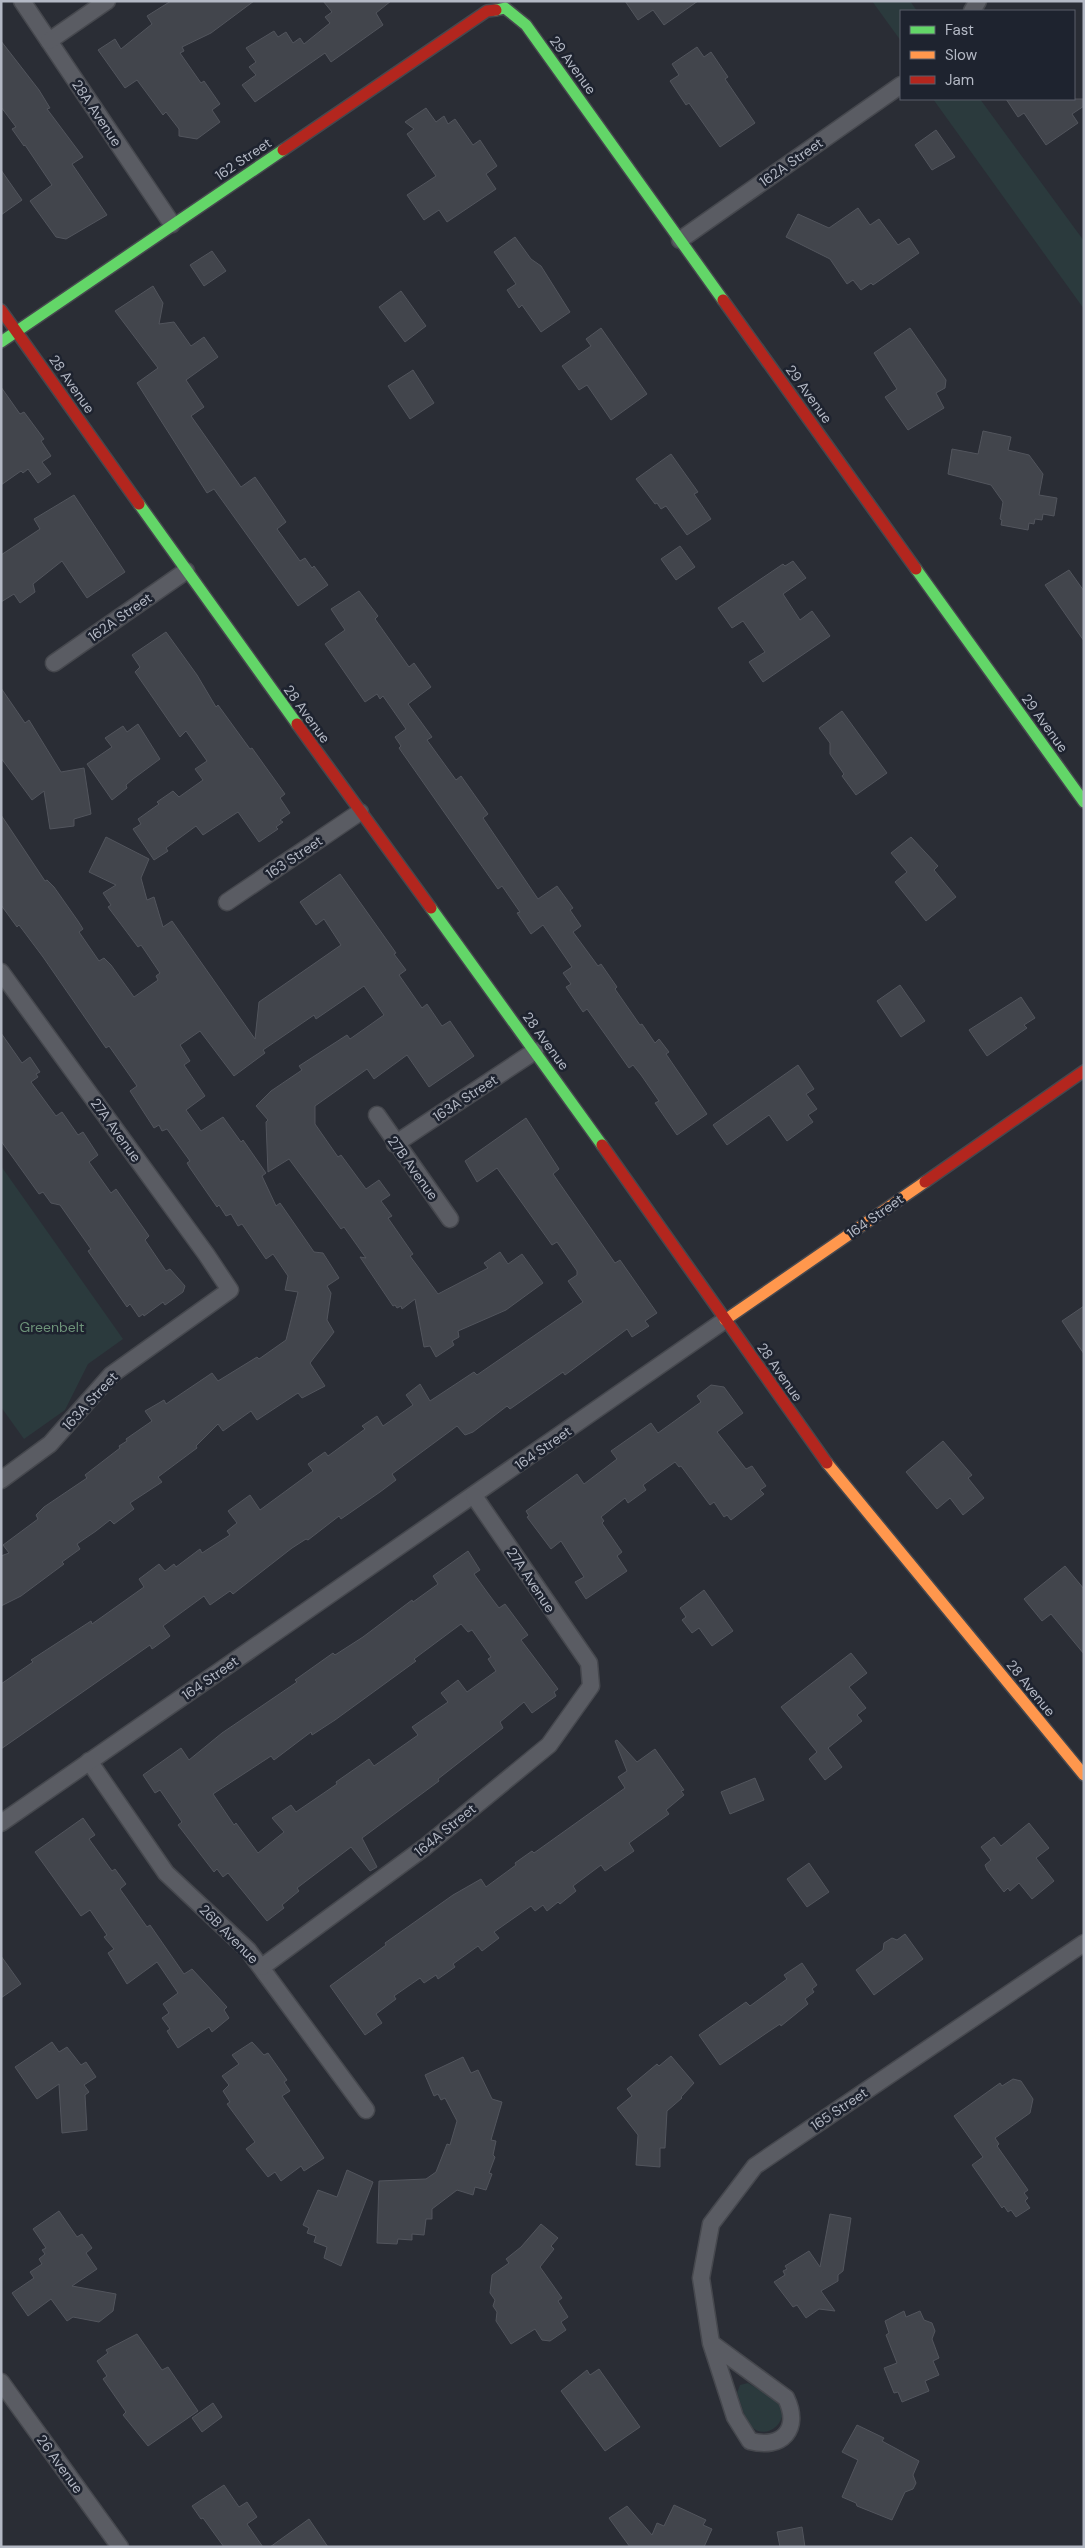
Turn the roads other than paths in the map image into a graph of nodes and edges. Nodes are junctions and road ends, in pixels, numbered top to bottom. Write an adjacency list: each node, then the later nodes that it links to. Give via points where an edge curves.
1 (22, 1): 4 (street, 28A Avenue)
2 (107, 1): 4 (street)
3 (505, 8): 6 (street, 162 Street, via 487,11); 7 (street, 29 Avenue, via 526,26)
4 (49, 42): 6 (street, 28A Avenue)
5 (900, 86): 7 (street, 162A Street)
6 (172, 224): 9 (street, 162 Street)
7 (680, 240): 13 (street, 29 Avenue)
8 (1, 310): 9 (street, 28 Avenue)
9 (17, 332): 10 (street, 162 Street); 11 (street, 28 Avenue)
10 (1, 342)
11 (186, 571): 12 (street, 162A Street); 14 (street, 28 Avenue)
12 (54, 663)
13 (1084, 802)
14 (360, 812): 15 (street, 163 Street); 17 (street, 28 Avenue)
15 (228, 902)
16 (1, 972): 22 (street, 27A Avenue)
17 (535, 1051): 20 (street, 163A Street); 23 (street, 28 Avenue)
18 (1084, 1071): 23 (street, 164 Street)
19 (377, 1116): 20 (street, 27B Avenue)
20 (395, 1144): 21 (street, 27B Avenue)
21 (450, 1219)
22 (230, 1290): 24 (street, 163A Street, via 112,1374 50,1444)
23 (725, 1320): 25 (street, 164 Street); 28 (street, 28 Avenue, via 819,1453)
24 (1, 1480)
25 (474, 1496): 26 (street, 27A Avenue); 27 (street, 164 Street)
26 (588, 1663): 31 (street, 164A Street, via 591,1686 549,1745 425,1847)
27 (89, 1761): 29 (street, 164 Street); 31 (street, 26B Avenue, via 166,1873)
28 (1084, 1775)
29 (1, 1822)
30 (1084, 1943): 33 (street, 165 Street, via 755,2166 711,2224 701,2278)
31 (262, 1967): 32 (street, 26B Avenue)
32 (366, 2110)
33 (711, 2343): 33 (street, 165 Street, via 735,2417 750,2441 763,2445 777,2442 788,2432 792,2421 792,2411 786,2398)
34 (1, 2382): 35 (street, 26 Avenue)
35 (120, 2547)

